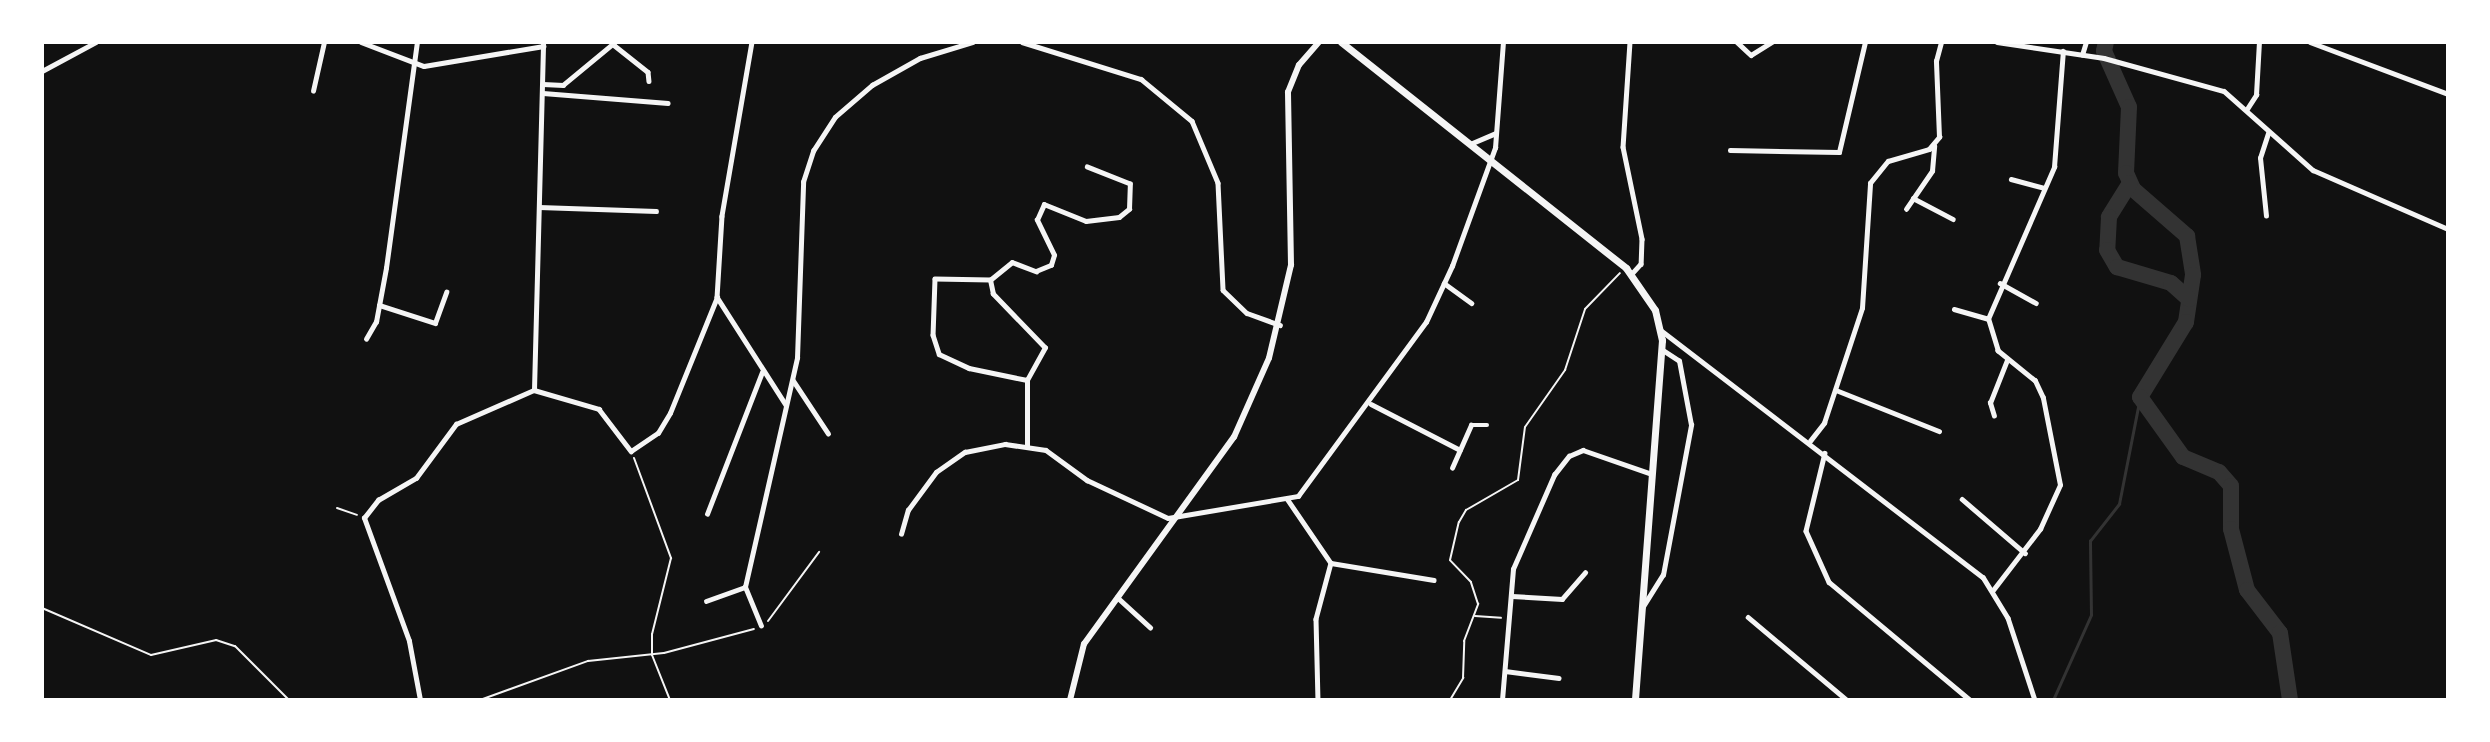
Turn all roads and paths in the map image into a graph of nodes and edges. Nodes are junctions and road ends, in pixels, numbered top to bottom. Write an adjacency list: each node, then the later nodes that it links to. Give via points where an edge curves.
1 (96, 42): 25 (street)
2 (324, 42): 28 (street)
3 (361, 42): 24 (street)
4 (417, 42): 24 (street)
5 (752, 42): 54 (street, via 723,216)
6 (973, 42): 66 (street, via 920,58 872,85 835,117 813,151 803,182)
7 (1022, 42): 60 (street, via 1141,79 1192,121 1218,183 1223,289 1247,313)
8 (1319, 42): 60 (street, via 1299,65 1289,92 1292,249)
9 (1341, 42): 35 (main road)
10 (1503, 42): 33 (street)
11 (1630, 42): 49 (street, via 1623,147 1642,239 1641,264)
12 (1737, 42): 13 (street, via 1751,55)
13 (1772, 42)
14 (1865, 42): 37 (street, via 1839,152)
15 (1941, 42): 36 (street)
16 (1997, 42): 22 (street)
17 (2086, 42): 23 (street)
18 (2259, 42): 32 (street, via 2256,95)
19 (2310, 42): 30 (street)
20 (543, 44): 24 (street, via 424,66); 27 (street)
21 (615, 44): 26 (street, via 648,72); 27 (street, via 563,85)
22 (2063, 51): 23 (street); 41 (street, via 2057,148)
23 (2082, 55): 32 (street, via 2217,88)
24 (414, 62): 57 (street)
25 (42, 71)
26 (649, 81)
27 (543, 84): 29 (street)
28 (313, 91)
29 (543, 93): 31 (street); 43 (street)
30 (2448, 94)
31 (668, 103)
32 (2247, 109): 34 (street)
33 (1497, 133): 35 (street); 38 (street)
34 (2268, 133): 46 (street, via 2260,158); 48 (street, via 2332,180)
35 (1470, 144): 38 (main road)
36 (1934, 146): 42 (street, via 1932,171); 69 (street, via 1894,157 1870,183 1865,295)
37 (1730, 150)
38 (1491, 160): 49 (main road); 51 (street)
39 (1087, 167): 50 (street, via 1130,184 1129,209 1119,217 1086,221 1044,204 1037,220 1054,255 1051,265 1036,271 1012,262)
40 (2011, 179): 41 (street)
41 (2044, 188): 52 (street)
42 (1913, 198): 44 (street); 47 (street)
43 (539, 207): 45 (street); 68 (street)
44 (1906, 209)
45 (656, 211)
46 (2266, 216)
47 (1953, 219)
48 (2448, 229)
49 (1629, 271): 61 (main road); 102 (path, via 1576,325 1564,370 1523,430 1518,480 1466,510 1459,522 1450,560 1477,592)
50 (990, 280): 67 (street, via 993,294 1045,348); 67 (street, via 935,279 933,335 939,354 969,368)
51 (1444, 283): 55 (street); 70 (street, via 1426,321)
52 (2000, 283): 56 (street); 59 (street)
53 (446, 292): 57 (street, via 435,323)
54 (717, 297): 65 (street); 79 (street, via 670,413 658,433)
55 (1472, 303)
56 (2036, 303)
57 (379, 305): 62 (street)
58 (1954, 309): 59 (street)
59 (1988, 318): 64 (street, via 1993,343)
60 (1280, 325): 88 (street, via 1234,437)
61 (1662, 331): 63 (main road); 76 (street)
62 (366, 339)
63 (1661, 350): 82 (main road); 101 (street, via 1679,361 1691,425 1662,575)
64 (2007, 360): 72 (street, via 1990,403); 91 (street, via 2035,381 2060,466 2057,500)
65 (762, 372): 71 (street); 86 (street)
66 (793, 380): 71 (street); 75 (street)
67 (1027, 380): 77 (street)
68 (534, 390): 79 (street, via 599,409); 87 (street, via 456,424 416,478 378,500)
69 (1836, 390): 74 (street); 76 (street)
70 (1371, 404): 78 (street); 83 (street, via 1308,487)
71 (786, 405): 95 (street)
72 (1994, 416)
73 (1487, 425): 78 (street, via 1471,425)
74 (1939, 431)
75 (828, 433)
76 (1810, 441): 80 (street)
77 (1027, 445): 88 (street, via 1046,450 1098,487); 89 (street, via 988,446 946,463 908,510)
78 (1460, 450): 81 (street)
79 (631, 451): 107 (path, via 671,558)
80 (1825, 453): 96 (street); 121 (street, via 1806,531 1829,582)
81 (1452, 468)
82 (1652, 474): 97 (street, via 1583,450 1569,456 1518,555); 101 (main road)
83 (1288, 499): 88 (street); 92 (street)
84 (1962, 499): 91 (street)
85 (337, 508): 87 (path)
86 (707, 514)
87 (364, 518): 112 (street, via 409,641)
88 (1174, 520): 98 (street)
89 (901, 534)
90 (819, 552): 105 (path)
91 (2025, 553): 96 (street)
92 (1331, 563): 94 (street); 116 (street, via 1316,619)
93 (1585, 573): 97 (street, via 1562,598)
94 (1434, 580)
95 (745, 587): 99 (street); 105 (street)
96 (1993, 590): 110 (street)
97 (1512, 596): 104 (street)
98 (1118, 597): 106 (street); 115 (street, via 1079,654)
99 (706, 601)
100 (42, 608): 111 (path, via 151,655 216,640 235,646)
101 (1642, 608): 119 (main road)
102 (1474, 616): 104 (path); 117 (path, via 1463,678)
103 (1748, 617): 120 (street)
104 (1510, 619): 108 (street)
105 (761, 626): 107 (path)
106 (1150, 626)
107 (652, 655): 113 (path, via 579,663); 114 (path)
108 (1505, 671): 109 (street); 118 (street)
109 (1559, 678)
110 (2034, 699)
111 (289, 700)
112 (419, 700)
113 (480, 700)
114 (670, 700)
115 (1070, 700)
116 (1318, 700)
117 (1450, 700)
118 (1502, 700)
119 (1635, 700)
120 (1847, 700)
121 (1970, 700)

